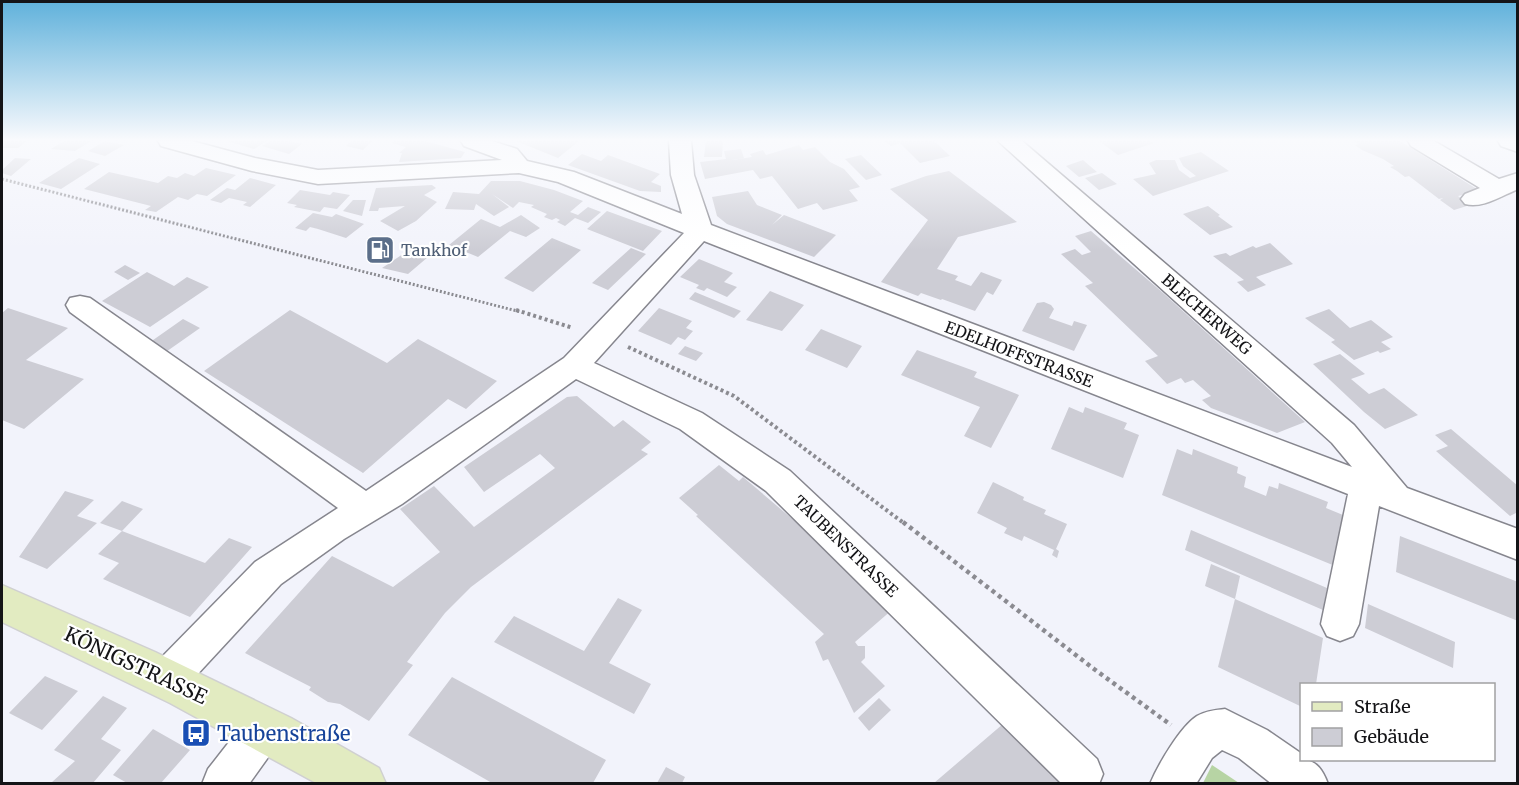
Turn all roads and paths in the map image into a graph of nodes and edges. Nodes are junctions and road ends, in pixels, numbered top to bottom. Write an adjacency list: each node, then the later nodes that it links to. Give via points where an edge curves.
1 (568, 178): 6 (street, EDELHOFFSTRASSE)
2 (682, 178): 6 (street)
3 (1051, 178): 9 (street, BLECHERWEG, via 1344,434)
4 (1507, 184): 5 (street)
5 (1473, 199)
6 (700, 229): 8 (street); 9 (street, EDELHOFFSTRASSE)
7 (80, 305): 10 (street)
8 (574, 366): 10 (street); 18 (street, TAUBENSTRASSE, via 691,421 778,481)
9 (1380, 492): 11 (street, EDELHOFFSTRASSE); 13 (street)
10 (365, 509): 15 (street, via 268,573)
11 (1518, 545)
12 (2, 603): 15 (main road, KÖNIGSTRASSE)
13 (1340, 624)
14 (1094, 669): 17 (path)
15 (168, 678): 16 (main road, KÖNIGSTRASSE)
16 (266, 728): 19 (street); 20 (main road, KÖNIGSTRASSE)
17 (1198, 744): 21 (street); 22 (street, via 1210,731 1225,729)
18 (1082, 774)
19 (223, 783)
20 (363, 783)
21 (1171, 783)
22 (1307, 783)

